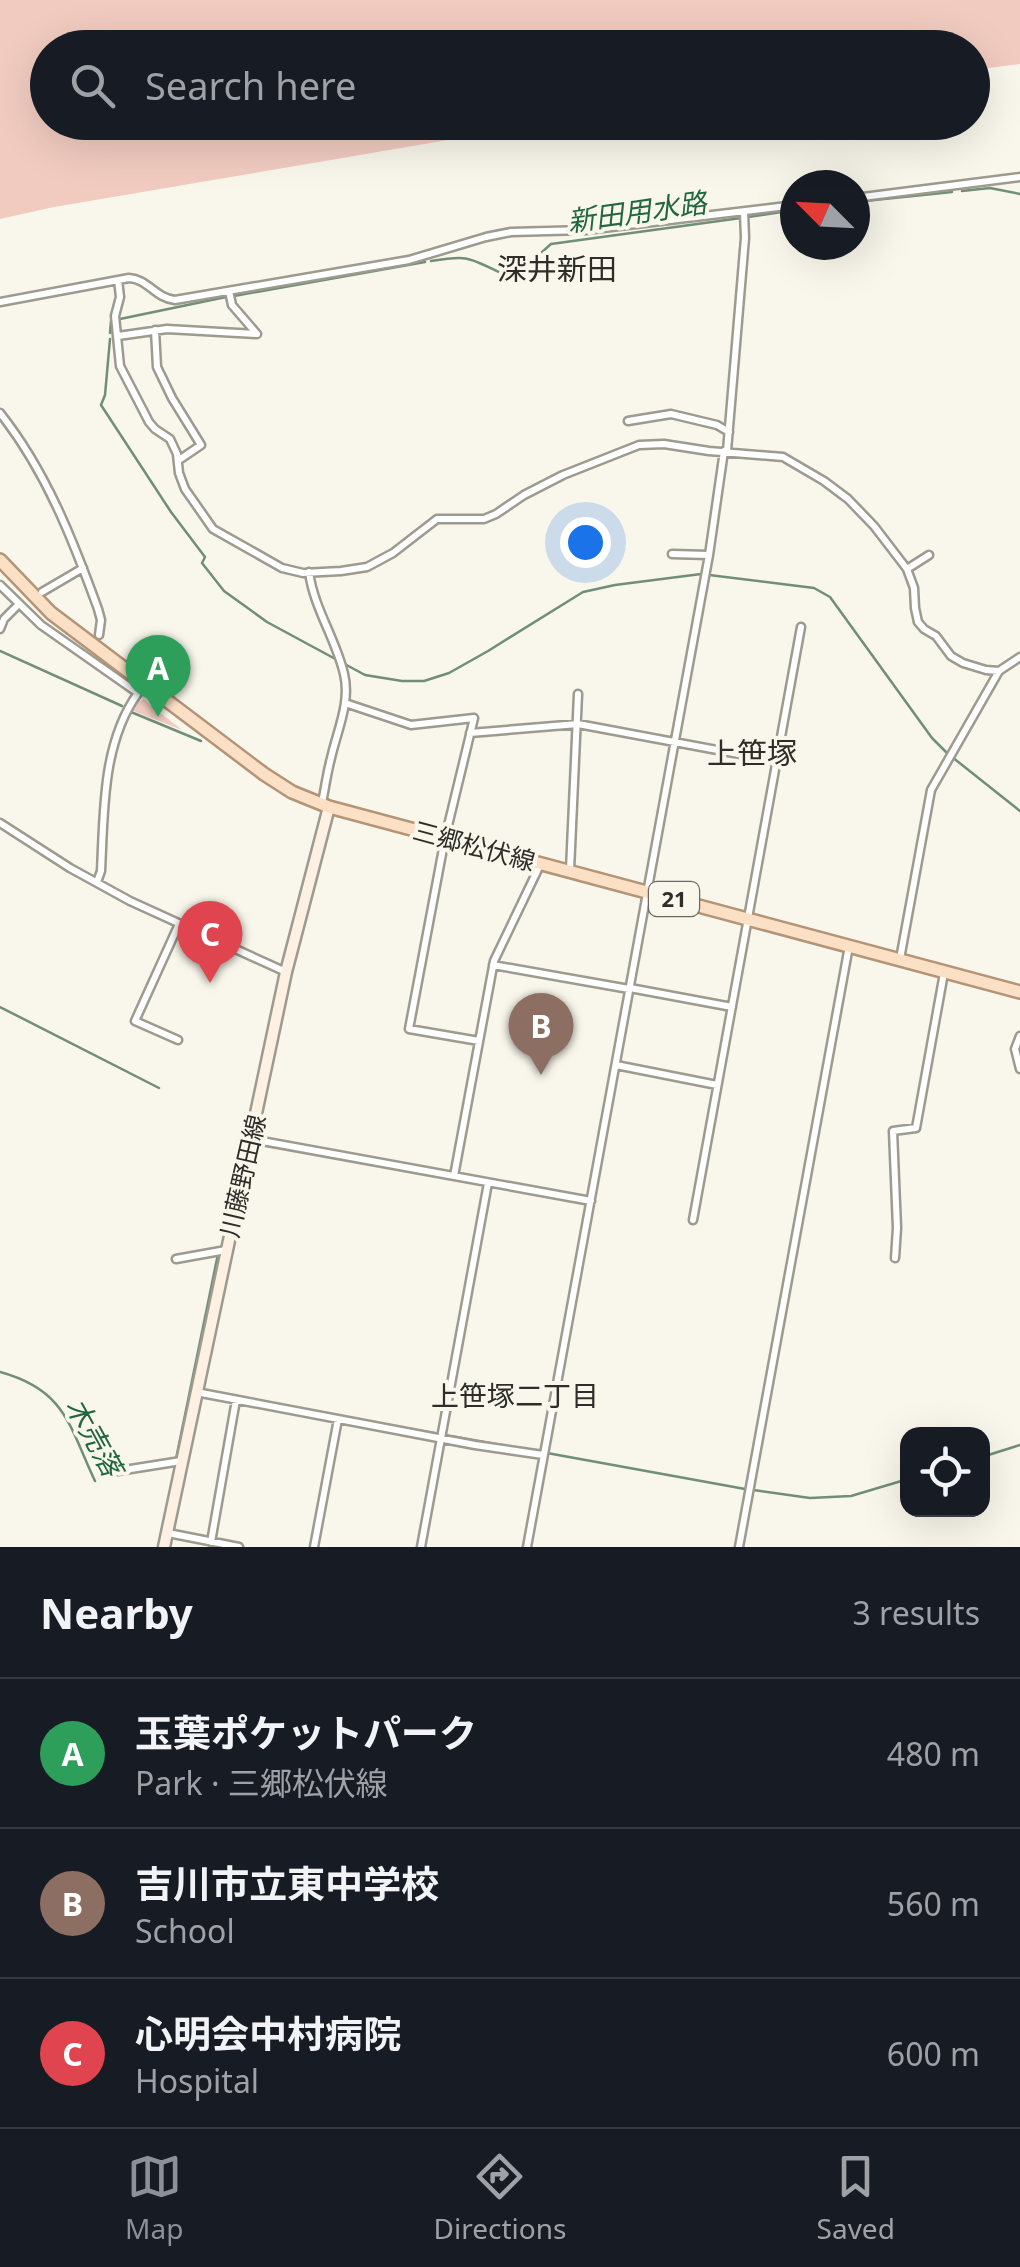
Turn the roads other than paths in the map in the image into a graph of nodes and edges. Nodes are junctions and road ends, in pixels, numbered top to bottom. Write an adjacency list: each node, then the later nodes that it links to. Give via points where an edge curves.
1 (1020, 178): 2 (street)
2 (870, 196)
3 (780, 207): 4 (street)
4 (744, 212): 6 (street, via 511,232 427,256); 12 (street)
5 (118, 280): 6 (street, via 137,279 169,300); 7 (street); 9 (street)
6 (229, 291): 8 (street, via 232,305 258,334)
7 (0, 302)
8 (155, 330): 9 (street); 14 (street, via 156,367 201,445)
9 (118, 336): 14 (street, via 122,370)
10 (0, 414): 19 (street, via 38,468)
11 (628, 420): 12 (street, via 670,414)
12 (730, 433): 13 (street)
13 (725, 451): 16 (street); 20 (street, via 782,458 824,481 874,526); 21 (street, via 639,445 563,475 484,519 437,519 367,567)
14 (178, 460): 21 (street, via 186,489 213,528 282,568)
15 (672, 554): 16 (street)
16 (709, 555): 34 (street)
17 (927, 557): 20 (street)
18 (0, 560): 36 (main road, 三郷松伏線 / 21, via 51,613 129,673 281,786)
19 (83, 568): 23 (street); 27 (street, via 101,620)
20 (907, 569): 29 (street, via 924,629 957,660)
21 (308, 572): 31 (street, via 344,674)
22 (0, 585): 24 (street)
23 (42, 592)
24 (22, 605): 26 (street); 41 (street, via 138,693 124,714 108,773)
25 (801, 627): 35 (street)
26 (0, 629)
27 (98, 635)
28 (1020, 657): 29 (street)
29 (999, 671): 46 (street, via 931,790)
30 (578, 694): 32 (street)
31 (345, 703): 33 (street, via 411,726 474,718); 36 (street)
32 (578, 724): 33 (street); 34 (street); 40 (street)
33 (470, 733): 38 (street)
34 (675, 742): 35 (street); 42 (street)
35 (776, 762): 43 (street)
36 (325, 806): 38 (main road, 三郷松伏線 / 21); 48 (main road, 川藤野田線)
37 (0, 823): 41 (street)
38 (445, 838): 39 (main road, 三郷松伏線 / 21); 55 (street, via 408,1029)
39 (541, 863): 40 (main road, 三郷松伏線 / 21); 47 (street)
40 (570, 871): 42 (main road, 三郷松伏線 / 21)
41 (98, 882): 44 (street)
42 (648, 892): 43 (main road, 三郷松伏線 / 21); 50 (street)
43 (749, 919): 45 (main road, 三郷松伏線 / 21); 52 (street)
44 (179, 924): 48 (street); 54 (street, via 135,1021)
45 (849, 946): 46 (main road, 三郷松伏線 / 21); 81 (street)
46 (899, 960): 49 (main road, 三郷松伏線 / 21)
47 (493, 965): 50 (street); 55 (street)
48 (286, 972): 59 (main road, 川藤野田線)
49 (944, 972): 51 (main road, 三郷松伏線 / 21); 65 (street, via 916,1128 893,1131)
50 (630, 989): 52 (street); 56 (street)
51 (1020, 992)
52 (732, 1007): 58 (street)
53 (1020, 1036): 57 (street)
54 (178, 1040)
55 (479, 1041): 60 (street)
56 (616, 1065): 58 (street); 62 (street)
57 (1020, 1069)
58 (717, 1085): 63 (street)
59 (251, 1139): 60 (street); 64 (main road, 川藤野田線)
60 (454, 1176): 61 (street)
61 (488, 1182): 62 (street); 70 (street)
62 (591, 1201): 71 (street)
63 (694, 1220)
64 (226, 1250): 66 (street); 67 (main road, 川藤野田線)
65 (895, 1258)
66 (176, 1260)
67 (196, 1392): 68 (street); 72 (main road, 川藤野田線)
68 (236, 1400): 69 (street); 75 (street)
69 (338, 1419): 70 (street); 78 (street)
70 (440, 1438): 71 (street); 79 (street)
71 (543, 1454): 80 (street)
72 (181, 1461): 73 (street); 74 (main road, 川藤野田線)
73 (118, 1472)
74 (166, 1533): 75 (street); 76 (main road, 川藤野田線)
75 (211, 1542): 77 (street)
76 (164, 1547)
77 (240, 1547)
78 (314, 1547)
79 (421, 1547)
80 (527, 1547)
81 (739, 1547)

